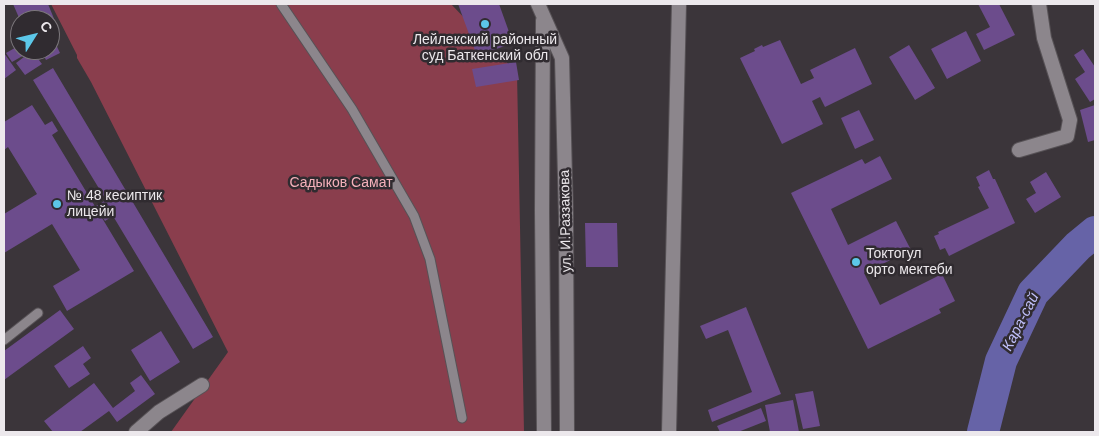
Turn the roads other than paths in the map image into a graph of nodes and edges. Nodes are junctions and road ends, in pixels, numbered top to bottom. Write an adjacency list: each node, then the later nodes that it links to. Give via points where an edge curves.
1 (281, 4): 9 (lane, via 352,109 414,216 430,259)
2 (679, 4): 13 (street)
3 (1039, 4): 5 (street, via 1044,38 1070,120 1067,136)
4 (541, 9): 11 (street, ул. И.Раззакова); 12 (street, ул. И.Раззакова, via 562,58)
5 (1019, 150)
6 (38, 313): 7 (lane)
7 (4, 340)
8 (202, 385): 10 (street, via 159,412)
9 (462, 418)
10 (136, 432)
11 (544, 432)
12 (567, 432)
13 (668, 432)

